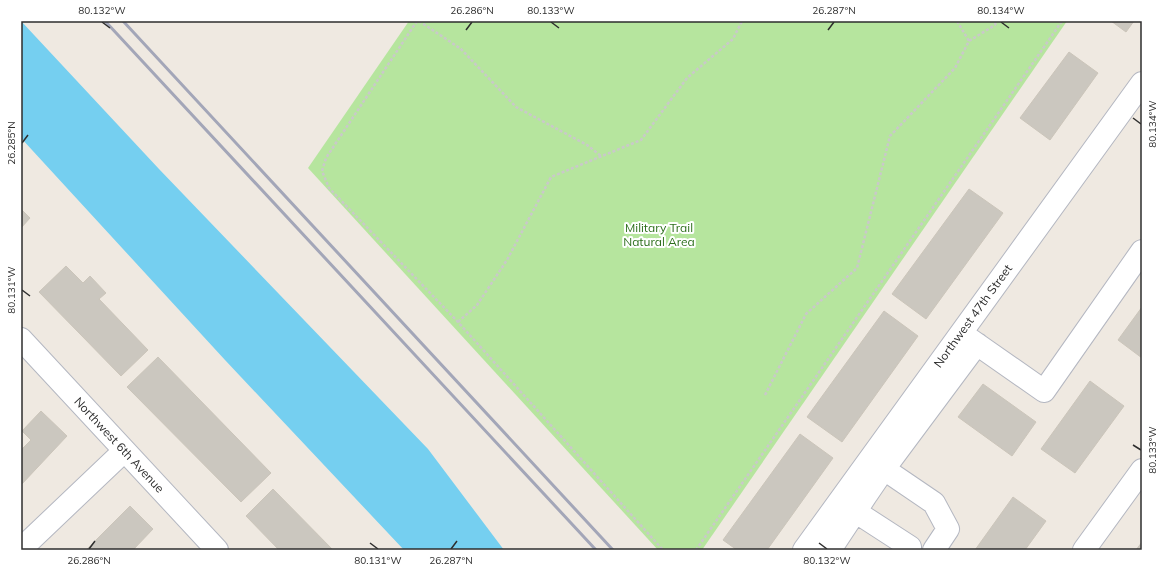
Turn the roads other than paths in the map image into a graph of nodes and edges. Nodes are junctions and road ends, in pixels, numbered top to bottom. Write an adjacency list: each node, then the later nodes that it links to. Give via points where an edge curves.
1 (1142, 83): 4 (street, Northwest 47th Street)
2 (1142, 251): 4 (street, via 1044,392)
3 (21, 339): 5 (street, Northwest 6th Avenue)
4 (969, 339): 6 (street); 8 (street, Northwest 47th Street)
5 (124, 451): 10 (street); 11 (street, Northwest 6th Avenue)
6 (884, 469): 8 (street); 14 (street, via 934,503 948,529)
7 (1142, 470): 15 (street)
8 (858, 496): 9 (street); 12 (street, Northwest 47th Street); 13 (street)
9 (910, 547)
10 (21, 549)
11 (217, 550)
12 (804, 550)
13 (830, 550)
14 (934, 550)
15 (1084, 550)

